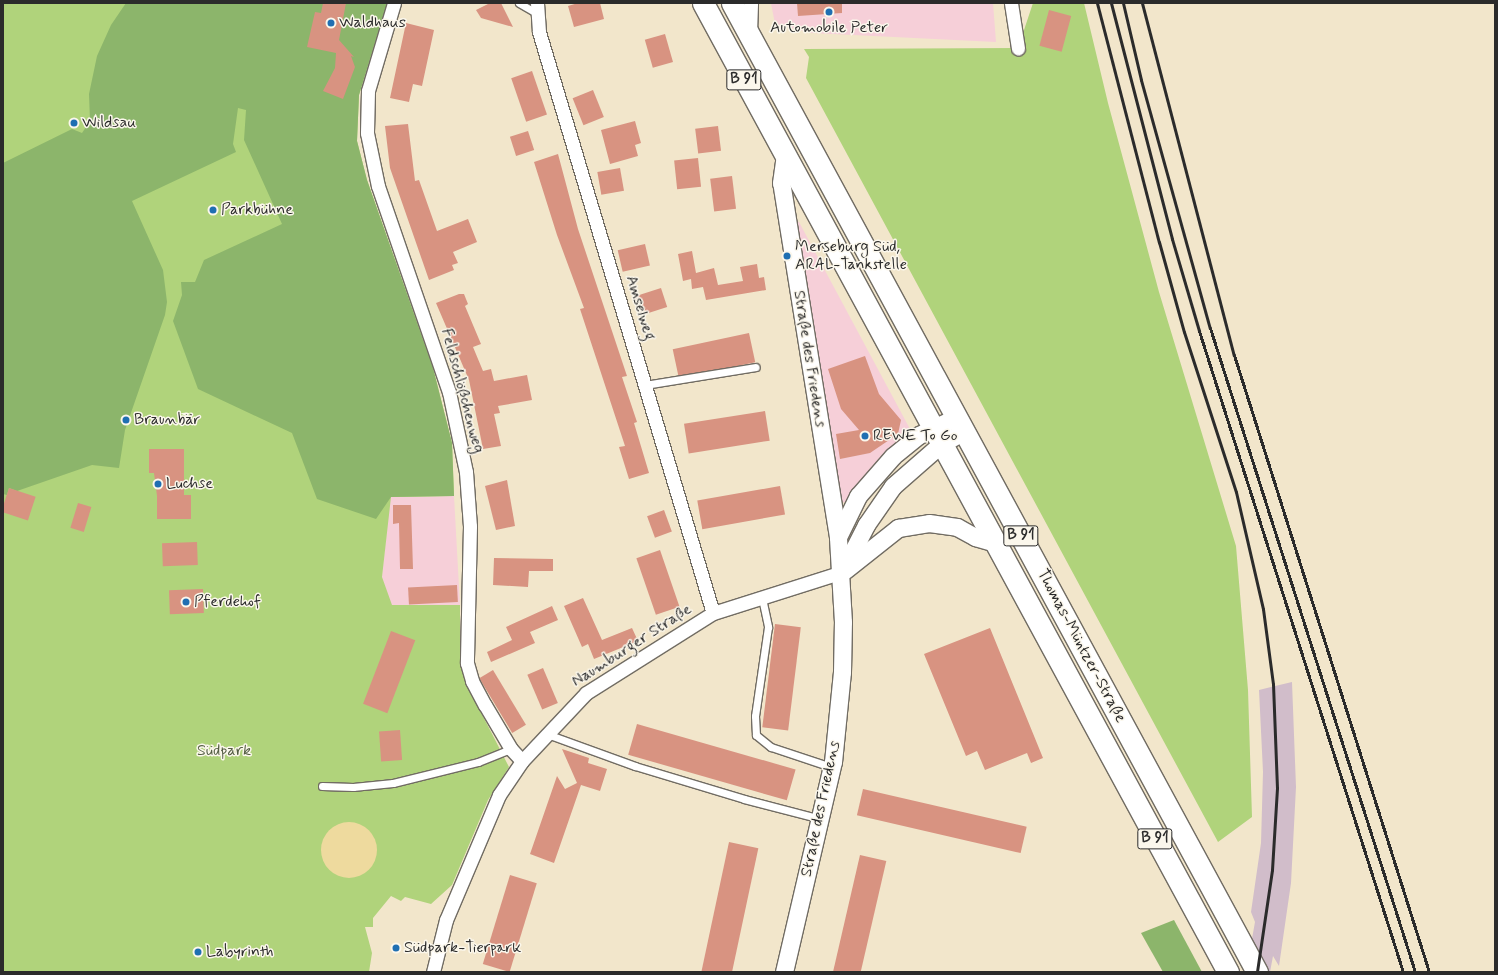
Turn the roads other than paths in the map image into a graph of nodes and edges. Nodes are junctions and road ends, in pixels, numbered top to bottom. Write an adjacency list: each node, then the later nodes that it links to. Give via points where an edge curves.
1 (394, 3): 21 (street, Feldschlößchenweg, via 368,92 367,133 378,186 427,322 449,392 466,472 470,526 467,663 485,705)
2 (519, 3): 7 (lane, Amselweg)
3 (703, 3): 10 (main road, B 91)
4 (732, 3): 8 (main road, Thomas-Müntzer-Straße / B 91)
5 (751, 3): 8 (street)
6 (1011, 3): 9 (street)
7 (537, 8): 12 (street, Amselweg, via 539,32)
8 (750, 39): 13 (main road, Thomas-Müntzer-Straße / B 91, via 796,118)
9 (1018, 48)
10 (786, 156): 14 (main road, Thomas-Müntzer-Straße / B 91); 15 (street, Straße des Friedens, via 782,183)
11 (756, 367): 12 (lane)
12 (646, 385): 19 (street, Amselweg)
13 (961, 424): 14 (street, Straße des Friedens); 29 (main road, Thomas-Müntzer-Straße / B 91)
14 (936, 436): 15 (street, Straße des Friedens, via 908,443 876,474 858,496); 16 (main road, Thomas-Müntzer-Straße / B 91); 17 (street, Straße des Friedens, via 893,486 866,525)
15 (838, 537): 17 (street, Straße des Friedens)
16 (993, 542): 17 (street, via 975,537 957,527 929,523 898,528); 28 (main road, Thomas-Müntzer-Straße / B 91)
17 (842, 572): 18 (street, Naumburger Straße); 23 (street, Straße des Friedens, via 842,672)
18 (762, 598): 19 (street, Naumburger Straße); 23 (lane, via 768,627 755,716 756,735 771,747)
19 (713, 613): 20 (street, Naumburger Straße, via 586,693)
20 (547, 734): 22 (street, Naumburger Straße); 25 (lane, via 635,766)
21 (511, 749): 22 (street, Feldschlößchenweg); 24 (lane, via 478,762 393,783 352,787)
22 (522, 761): 26 (street, Naumburger Straße, via 499,794 460,883 446,920)
23 (832, 767): 25 (street, Straße des Friedens)
24 (322, 786)
25 (821, 819): 27 (street, Straße des Friedens)
26 (433, 972)
27 (784, 972)
28 (1228, 972)
29 (1257, 972)

